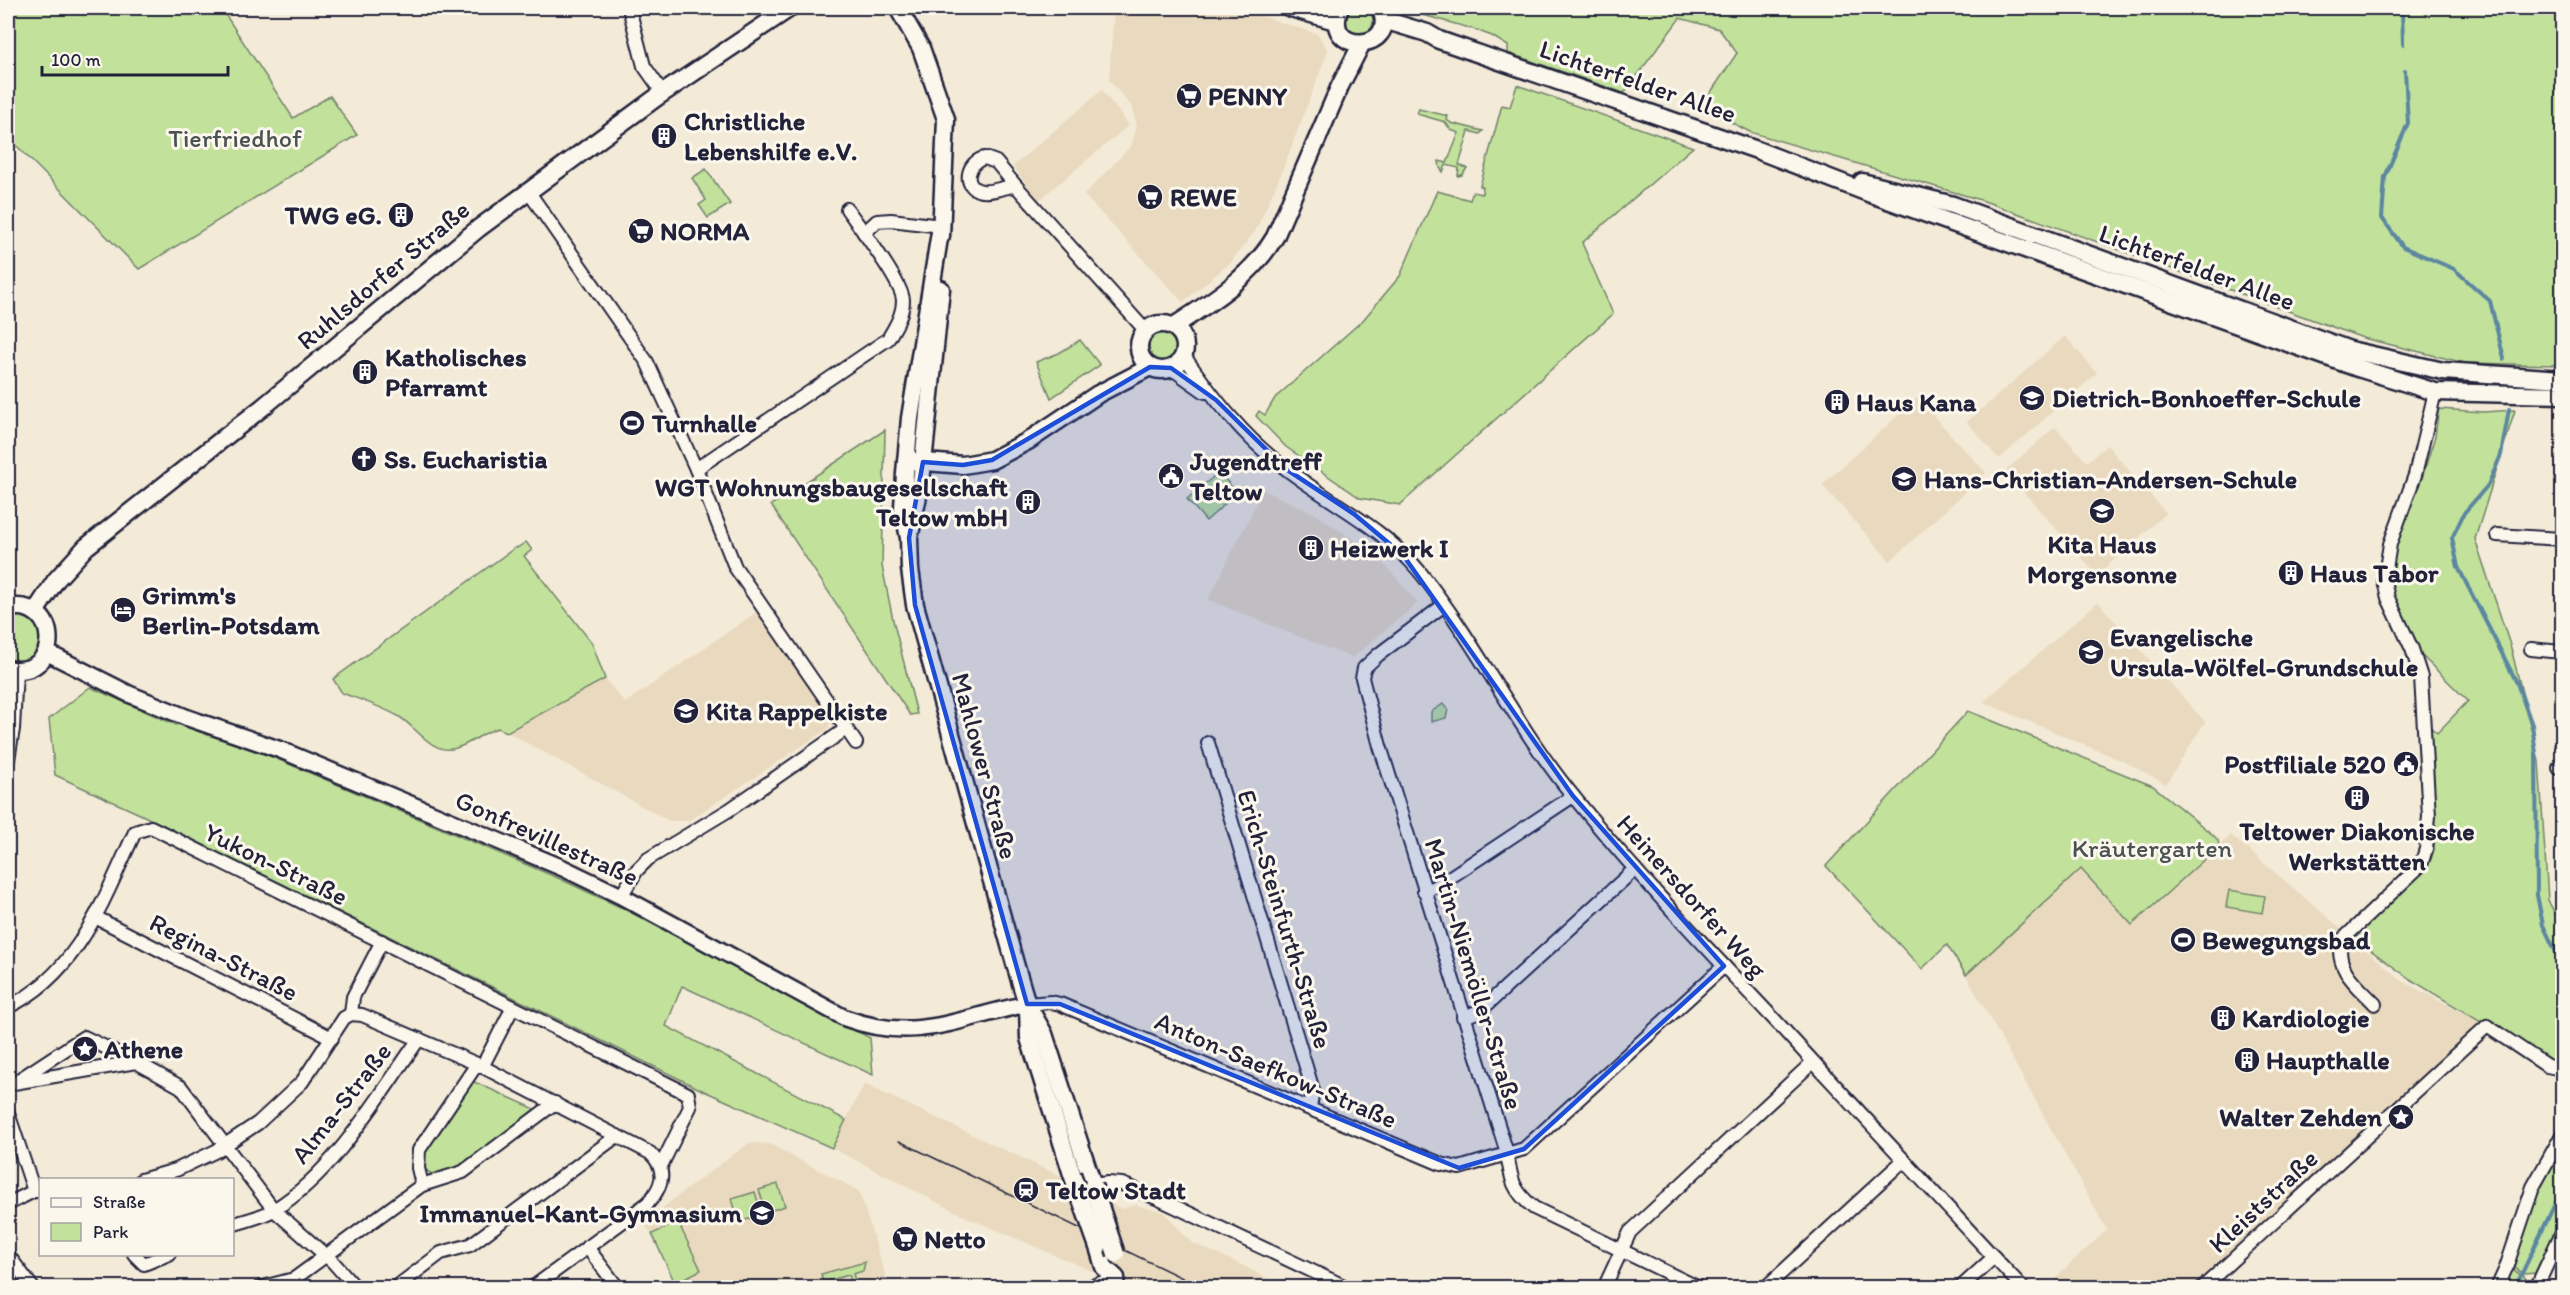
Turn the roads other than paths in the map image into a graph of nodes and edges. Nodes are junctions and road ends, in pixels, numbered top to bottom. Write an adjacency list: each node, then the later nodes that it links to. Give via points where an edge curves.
1 (628, 8): 10 (street, via 644,66)
2 (790, 8): 10 (main road, Ruhlsdorfer Straße)
3 (1289, 8): 5 (street)
4 (905, 11): 15 (main road, Mahlower Straße, via 946,119)
5 (1338, 11): 7 (main road)
6 (1382, 20): 8 (main road, via 1373,40); 11 (main road, Lichterfelder Allee, via 1425,43 1439,40)
7 (1345, 38): 8 (main road); 9 (main road)
8 (1362, 43): 9 (main road)
9 (1340, 86): 18 (main road, via 1275,237 1251,271 1219,297)
10 (663, 93): 13 (main road, Ruhlsdorfer Straße)
11 (1820, 173): 21 (main road, Lichterfelder Allee, via 1953,205 2350,350 2443,371); 22 (main road, Lichterfelder Allee, via 2266,336)
12 (1016, 186): 17 (street)
13 (528, 191): 27 (street, via 646,362); 33 (main road, Ruhlsdorfer Straße, via 86,547 56,580)
14 (847, 209): 16 (street)
15 (941, 226): 16 (street, via 877,221); 25 (main road, Mahlower Straße); 26 (main road, Mahlower Straße, via 940,299)
16 (864, 233): 27 (street, via 888,267 903,298 898,322 888,339)
17 (1145, 330): 18 (main road, via 1159,323); 19 (main road, via 1139,341)
18 (1181, 341): 20 (main road); 24 (street)
19 (1145, 360): 20 (main road, via 1164,370); 26 (main road, via 1020,446 992,460 963,465)
20 (1171, 368): 24 (street)
21 (2562, 380)
22 (2435, 392): 23 (main road, Lichterfelder Allee); 50 (street, via 2415,475 2390,544 2384,581 2421,677 2429,816 2426,849 2421,865 2341,941 2338,954 2342,968)
23 (2562, 396)
24 (1216, 400): 31 (street, Heinersdorfer Weg, via 1277,462 1354,514 1403,555)
25 (906, 460): 26 (main road); 29 (main road, Mahlower Straße, via 903,508)
26 (923, 462): 29 (main road, Mahlower Straße)
27 (696, 469): 38 (street, via 735,567)
28 (2497, 535): 30 (street)
29 (909, 538): 49 (main road, Mahlower Straße, via 918,615)
30 (2562, 539)
31 (1444, 605): 42 (street, Heinersdorfer Weg, via 1524,729); 44 (street, Martin-Niemöller-Straße, via 1378,655 1364,668 1362,678)
32 (8, 608): 33 (main road)
33 (35, 612): 35 (main road, via 49,634)
34 (2531, 650): 36 (street)
35 (46, 652): 37 (main road, via 28,669); 45 (street, Gonfrevillestraße, via 129,694 281,750)
36 (2562, 652)
37 (12, 670): 41 (street, via 13,729)
38 (846, 729): 39 (street); 45 (street, via 721,815 648,859)
39 (856, 743)
40 (1208, 743): 63 (street, Erich-Steinfurth-Straße, via 1313,1090)
41 (8, 760)
42 (1573, 796): 43 (street, Heinersdorfer Weg); 44 (street)
43 (1635, 869): 48 (street, Heinersdorfer Weg); 54 (street, via 1480,1011)
44 (1424, 891): 54 (street, Martin-Niemöller-Straße)
45 (621, 896): 49 (street, Gonfrevillestraße, via 845,1018 873,1027 934,1028)
46 (95, 916): 47 (street, Yukon-Straße, via 135,832 150,827); 51 (street, via 84,939 65,963 22,1000); 55 (street, Regina-Straße)
47 (382, 941): 52 (street, Yukon-Straße); 53 (street, via 354,997)
48 (1724, 966): 58 (street, Heinersdorfer Weg); 68 (street, Anton-Saefkow-Straße, via 1524,1149)
49 (1028, 1004): 63 (street, Anton-Saefkow-Straße, via 1060,1004); 73 (main road, Mahlower Straße, via 1044,1034); 86 (main road, Mahlower Straße, bridge, via 1029,1038 1072,1174 1104,1267)
50 (2375, 1004)
51 (8, 1007)
52 (513, 1007): 59 (street); 70 (street, Yukon-Straße, via 688,1094 690,1107)
53 (351, 1014): 55 (street, Alma-Straße, via 344,1018); 56 (street)
54 (1463, 1017): 68 (street, Martin-Niemöller-Straße)
55 (332, 1038): 67 (street, Alma-Straße, via 302,1082 258,1123)
56 (420, 1039): 59 (street); 76 (street, Alma-Straße, via 333,1158 313,1180)
57 (136, 1062): 61 (street); 61 (street, via 84,1037); 67 (street, via 181,1087)
58 (1813, 1062): 69 (street, Heinersdorfer Weg); 80 (street, via 1630,1233)
59 (480, 1066): 62 (street); 72 (street, via 419,1149 417,1168)
60 (2562, 1069): 101 (street, Kleiststraße, via 2547,1066 2487,1026)
61 (12, 1083)
62 (555, 1102): 66 (street); 72 (street, via 463,1172)
63 (1310, 1108): 68 (street, Anton-Saefkow-Straße, via 1450,1168 1470,1166)
64 (8, 1113): 74 (street)
65 (2562, 1135): 102 (street, via 2533,1187)
66 (617, 1136): 70 (street, via 650,1153); 91 (street, via 470,1245 441,1253)
67 (225, 1146): 71 (street, Alma-Straße, via 176,1170); 76 (street)
68 (1507, 1153): 80 (street, Martin-Niemöller-Straße, via 1520,1196 1534,1208)
69 (1904, 1160): 85 (street, Heinersdorfer Weg); 98 (street)
70 (661, 1166): 79 (street, via 660,1188 648,1203)
71 (145, 1178)
72 (422, 1185): 84 (street)
73 (1093, 1185): 86 (main road, Mahlower Straße, bridge, via 1116,1254); 95 (street, via 1108,1182 1160,1199)
74 (37, 1191): 75 (street)
75 (8, 1204)
76 (274, 1210): 77 (street, Alma-Straße); 84 (street)
77 (234, 1224)
78 (2562, 1232): 103 (street, via 2537,1286)
79 (587, 1248): 92 (street); 93 (street)
80 (1623, 1249): 96 (street); 97 (street, Martin-Niemöller-Straße)
81 (8, 1255): 88 (street)
82 (136, 1256): 83 (street, via 144,1264)
83 (164, 1256)
84 (325, 1256): 87 (street); 90 (street)
85 (1994, 1257): 99 (street); 100 (street, Heinersdorfer Weg)
86 (1118, 1282): 94 (street)
87 (291, 1283): 89 (street)
88 (33, 1287)
89 (259, 1287)
90 (356, 1287)
91 (395, 1287)
92 (532, 1287)
93 (618, 1287)
94 (1086, 1287)
95 (1348, 1287)
96 (1604, 1287)
97 (1699, 1287)
98 (1765, 1287)
99 (1960, 1287)
100 (2023, 1287)
101 (2202, 1287)
102 (2497, 1287)
103 (2540, 1287)

